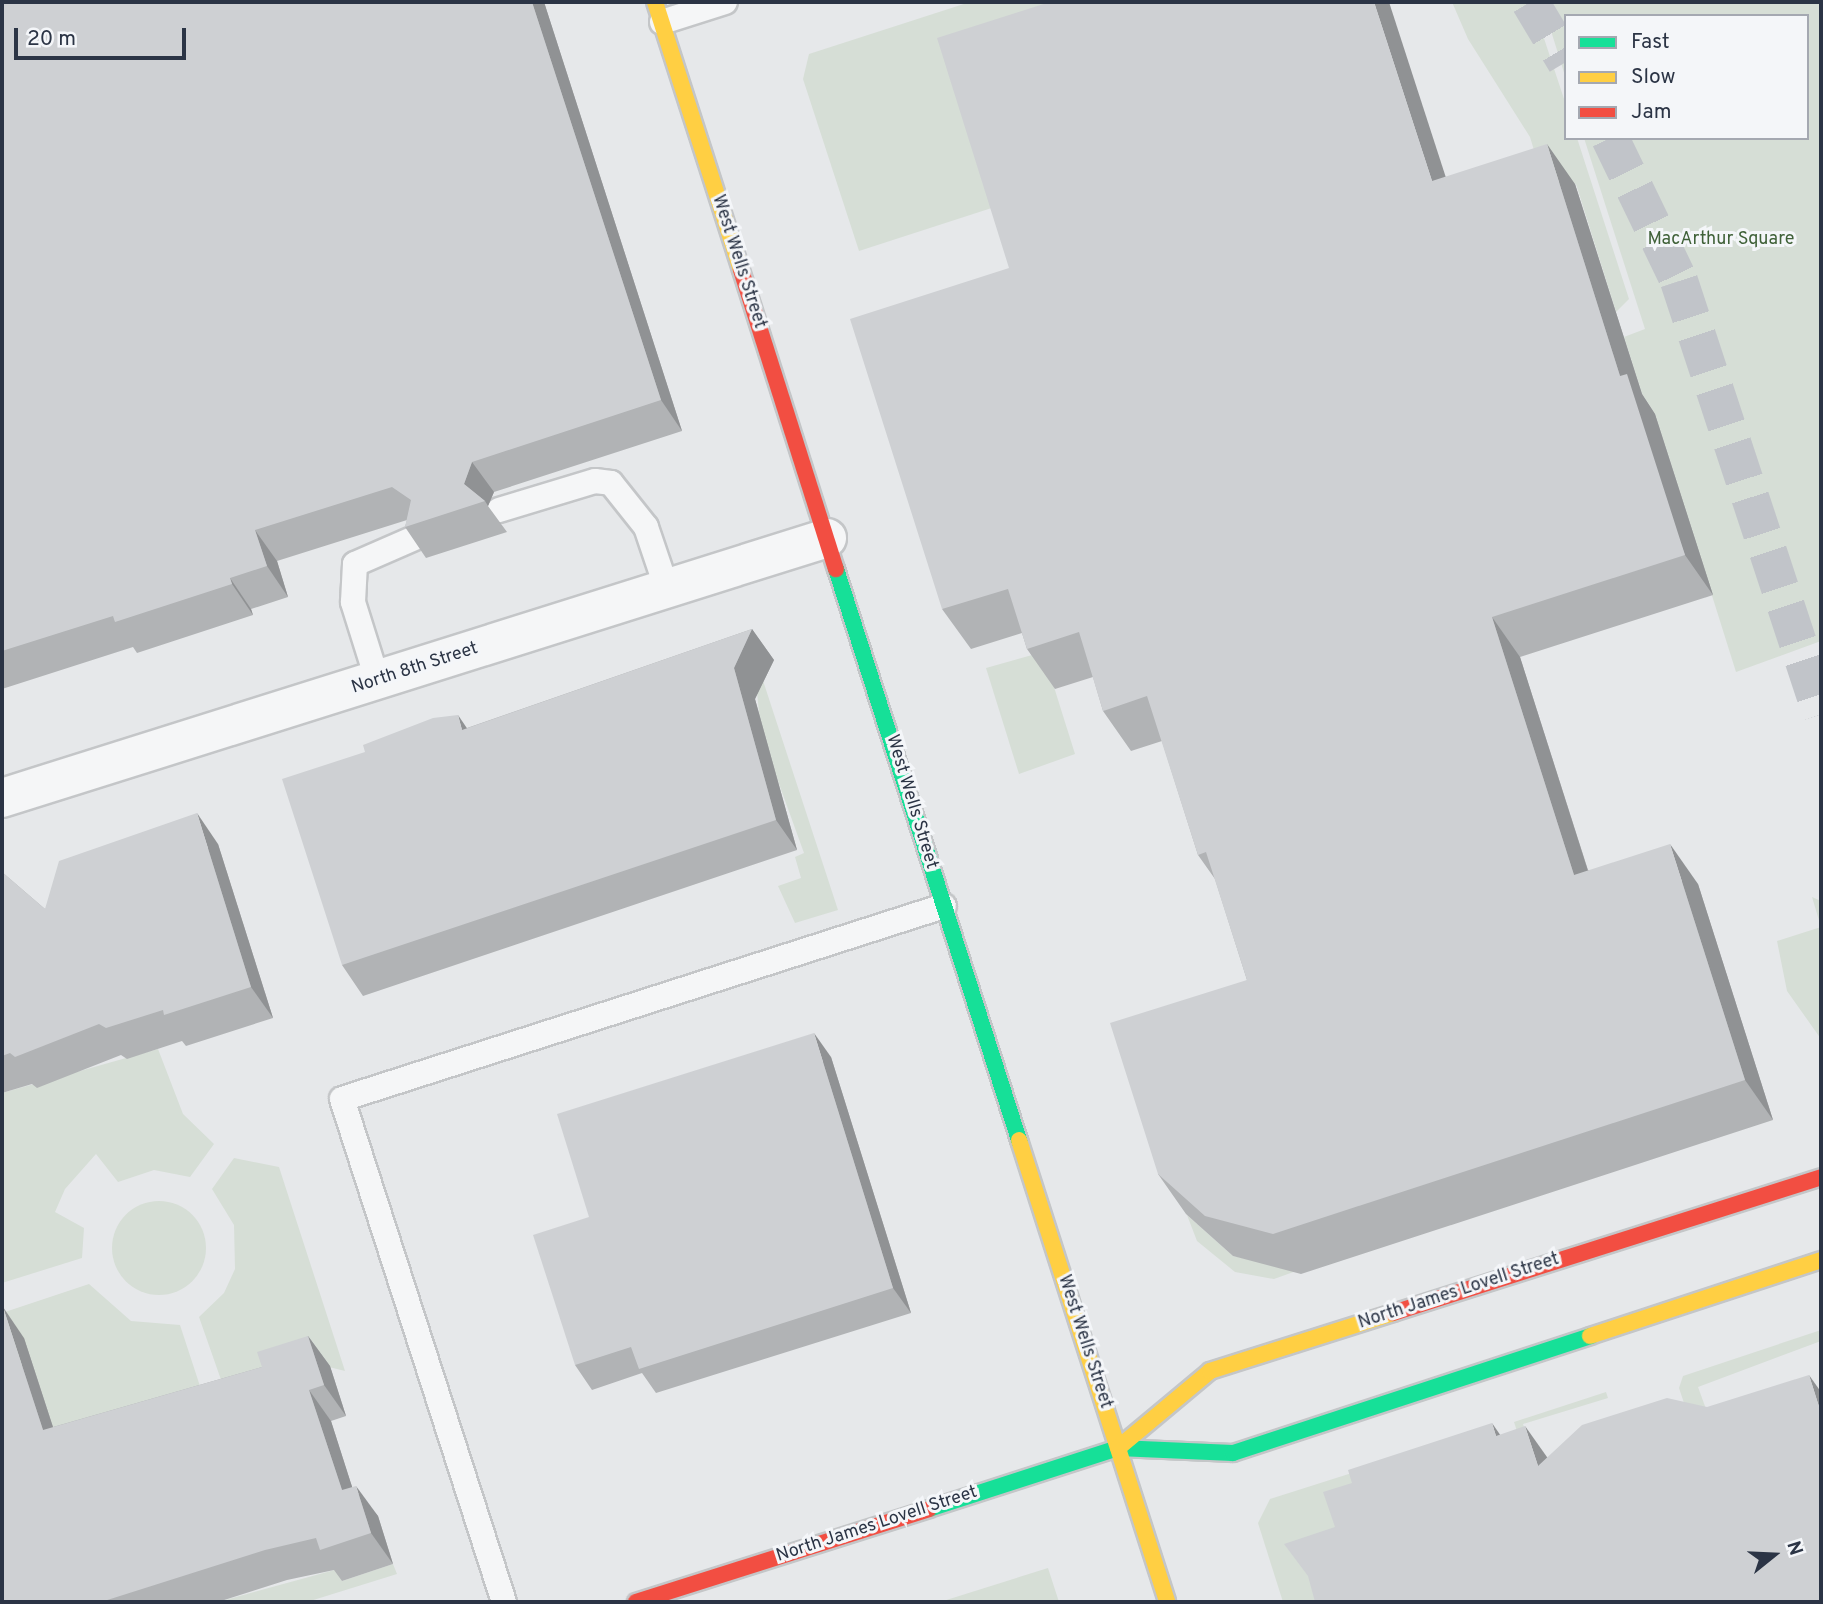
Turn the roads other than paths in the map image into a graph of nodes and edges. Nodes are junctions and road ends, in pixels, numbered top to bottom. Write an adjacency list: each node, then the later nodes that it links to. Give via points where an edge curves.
1 (725, 2): 2 (lane)
2 (659, 12): 5 (street, West Wells Street)
3 (499, 510): 6 (lane, via 595,481 611,483 646,527)
4 (419, 536): 7 (lane, via 355,564 353,602)
5 (827, 538): 6 (street, North 8th Street); 9 (street, West Wells Street)
6 (667, 589): 7 (street, North 8th Street)
7 (378, 681): 8 (street, North 8th Street)
8 (2, 798)
9 (944, 906): 12 (street, West Wells Street); 13 (lane, via 342,1099)
10 (1821, 1177): 12 (street, North James Lovell Street, via 1210,1371)
11 (1821, 1260): 12 (street, North James Lovell Street, via 1233,1453)
12 (1118, 1448): 14 (street, North James Lovell Street); 15 (street, West Wells Street)
13 (504, 1602)
14 (635, 1602)
15 (1167, 1602)

